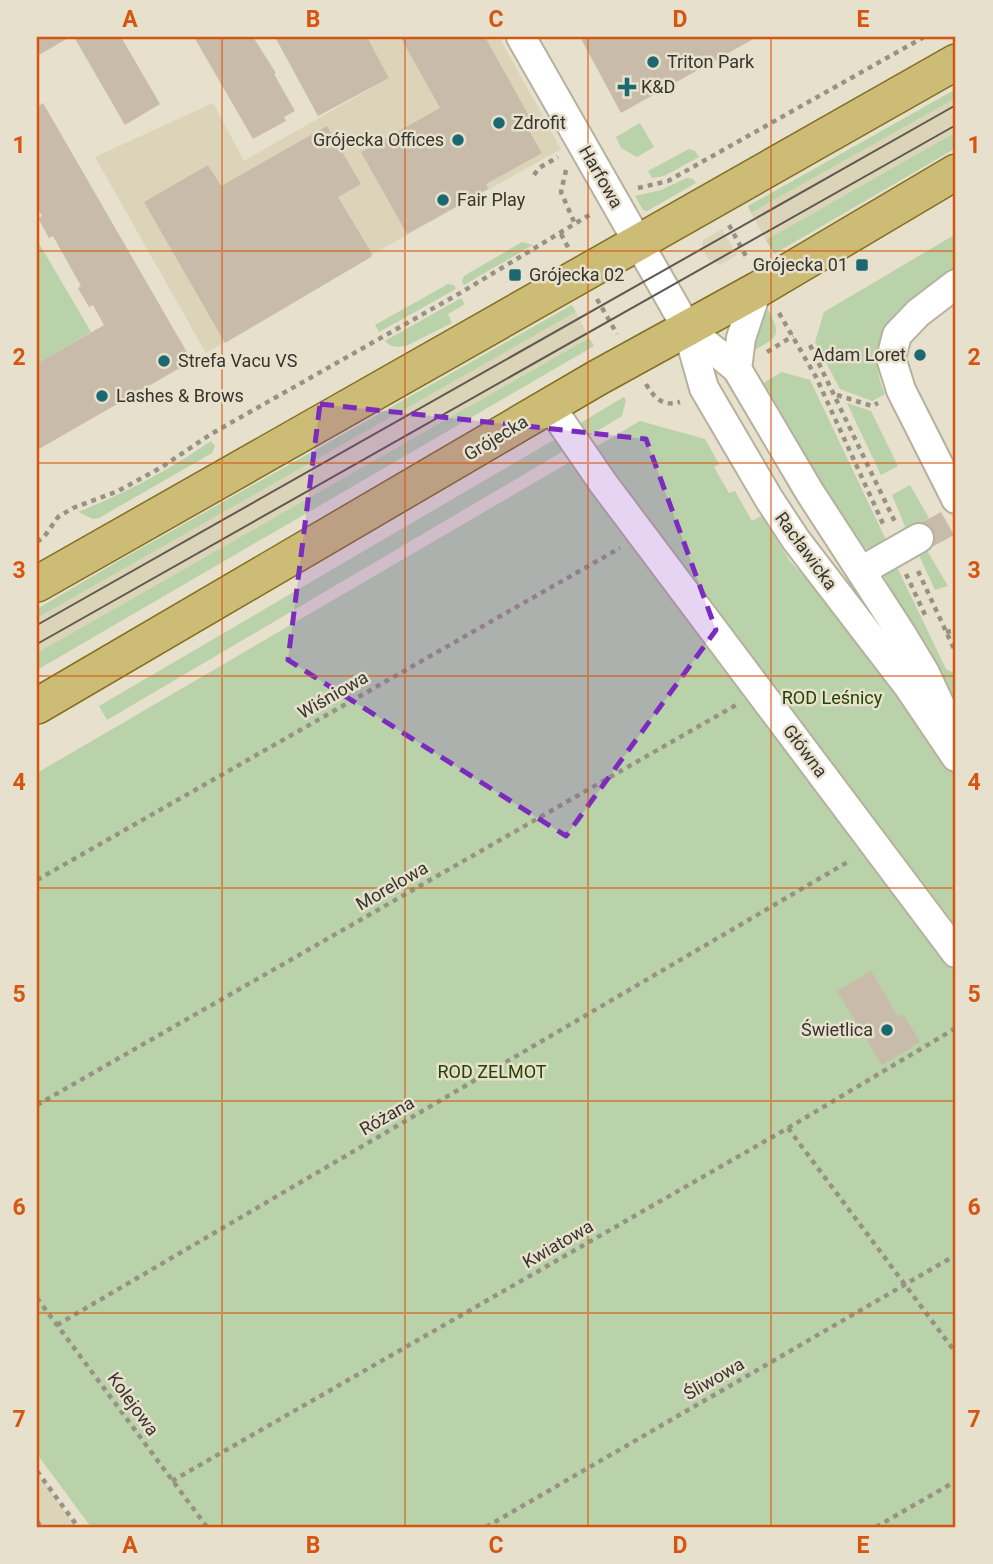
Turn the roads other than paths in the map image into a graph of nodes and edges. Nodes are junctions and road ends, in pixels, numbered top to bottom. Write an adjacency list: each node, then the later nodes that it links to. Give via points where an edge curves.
1 (522, 37): 4 (street, Harfowa, via 573,146)
2 (956, 62): 4 (main road)
3 (956, 172): 6 (main road, Grójecka)
4 (639, 243): 7 (street, Racławicka); 13 (main road)
5 (956, 284): 10 (street, via 897,335 891,358 901,390)
6 (765, 297): 7 (main road, Grójecka); 8 (street, via 741,338)
7 (688, 328): 8 (street, Racławicka); 9 (main road, Grójecka); 16 (street, Racławicka, via 705,388 769,499)
8 (737, 369): 12 (street, Racławicka)
9 (550, 406): 14 (main road, Grójecka); 17 (street, Główna)
10 (956, 499)
11 (907, 545): 12 (street)
12 (861, 571): 15 (street, Racławicka, via 925,673)
13 (37, 584)
14 (37, 706)
15 (956, 741)
16 (956, 757)
17 (956, 953)

